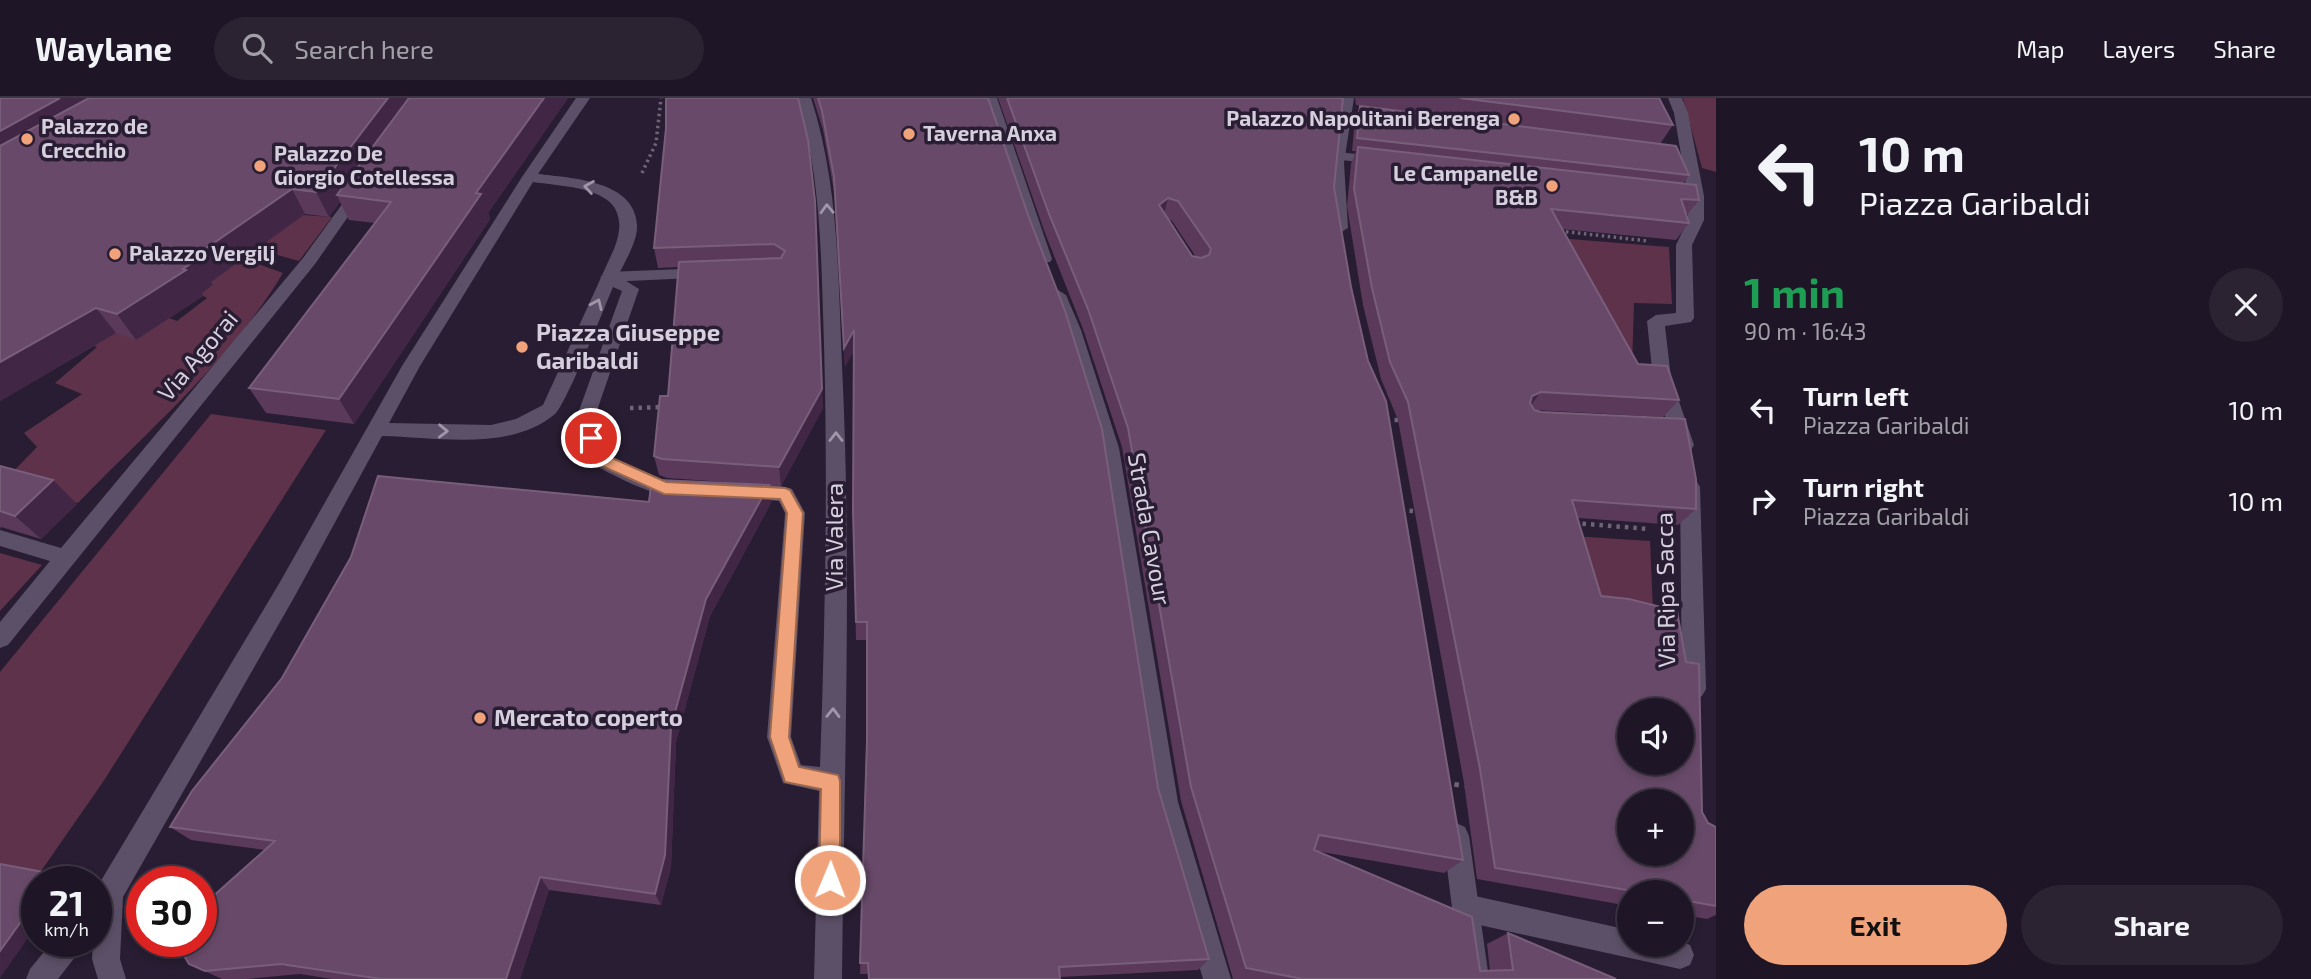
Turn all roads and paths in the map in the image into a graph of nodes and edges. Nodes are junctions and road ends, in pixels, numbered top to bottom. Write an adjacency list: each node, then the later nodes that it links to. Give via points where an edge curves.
1 (583, 98): 11 (street)
2 (804, 98): 35 (street, Via Valera, one-way to 2, via 836,401 826,183)
3 (990, 98): 47 (street, Strada Cavour, via 1109,448 1166,802)
4 (661, 99): 5 (path); 12 (path, via 656,143 635,190)
5 (670, 99)
6 (1350, 106): 8 (street)
7 (1674, 108): 14 (street, Via Ripa Sacca, via 1696,220)
8 (1339, 156): 9 (street); 15 (street, via 1336,206)
9 (1394, 162)
10 (371, 174): 32 (street, Via Agorai, via 309,261)
11 (529, 177): 12 (street, one-way to 11, via 621,201 601,188); 24 (street)
12 (630, 224): 17 (street)
13 (1559, 231): 14 (path)
14 (1684, 245): 23 (street, Via Ripa Sacca, via 1685,318 1656,321 1662,378)
15 (1343, 247)
16 (720, 273): 17 (street)
17 (608, 277): 19 (street, via 631,289); 24 (street, one-way to 17, via 491,432 521,425 550,409)
18 (670, 406): 19 (path)
19 (588, 410): 25 (street, via 585,419 596,458 664,488)
20 (1386, 420): 21 (path)
21 (1412, 420)
22 (1651, 425): 23 (street)
23 (1679, 427): 30 (street, Via Ripa Sacca, via 1691,495)
24 (375, 429): 39 (street, via 288,589)
25 (703, 490)
26 (726, 491): 35 (street, via 785,494 795,513 779,737 792,775)
27 (1400, 510): 28 (path)
28 (1414, 511)
29 (1562, 523): 30 (path, via 1656,529)
30 (1691, 537): 34 (street, Via Ripa Sacca)
31 (0, 538): 32 (street)
32 (64, 557): 33 (street, Via Agorai)
33 (0, 638)
34 (1694, 698)
35 (831, 781): 46 (street, Via Valera)
36 (1435, 782): 37 (path)
37 (1474, 787)
38 (1454, 821): 40 (street)
39 (112, 887)
40 (1466, 908): 41 (street); 48 (street)
41 (1617, 941)
42 (57, 957): 44 (street)
43 (107, 957): 45 (street)
44 (40, 979)
45 (112, 979)
46 (828, 979)
47 (1217, 979)
48 (1475, 979)

